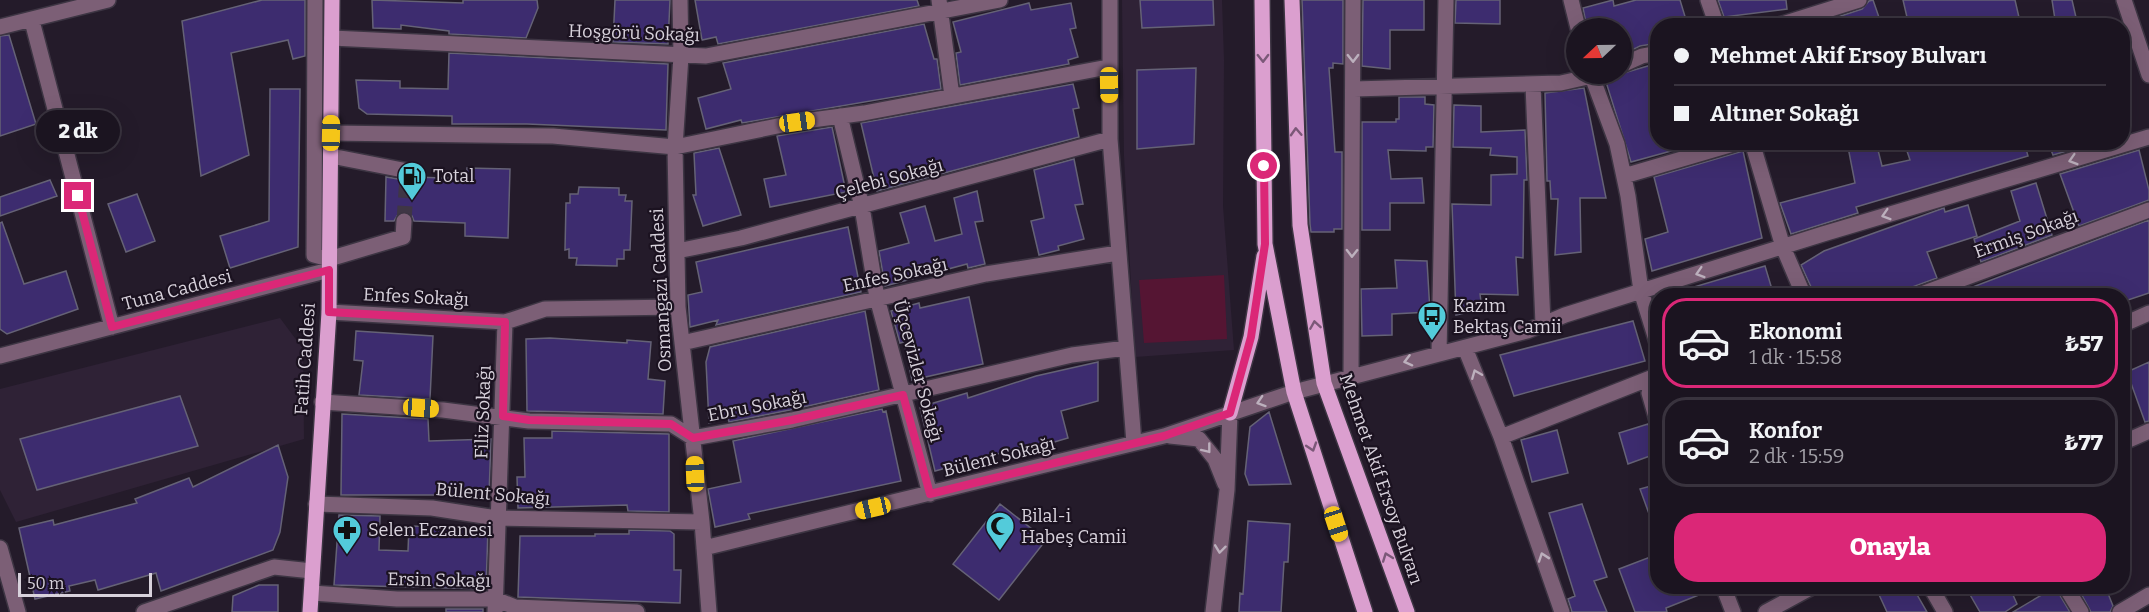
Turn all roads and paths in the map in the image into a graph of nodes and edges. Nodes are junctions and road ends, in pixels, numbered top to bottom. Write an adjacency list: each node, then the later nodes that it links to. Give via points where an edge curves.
1 (108, 0): 15 (street)
2 (315, 0): 33 (street)
3 (332, 0): 23 (main road, Fatih Caddesi)
4 (680, 0): 26 (street, Osmangazi Caddesi)
5 (1000, 0): 16 (street, Hoşgörü Sokağı)
6 (1110, 0): 28 (street)
7 (1262, 0): 53 (main road, one-way to 53)
8 (1292, 0): 79 (main road, Mehmet Akif Ersoy Bulvarı, one-way to 8, via 1300,225)
9 (1353, 0): 36 (street, one-way to 36)
10 (1446, 0): 35 (street)
11 (1571, 0): 17 (street)
12 (1708, 0): 18 (street)
13 (1859, 0): 19 (street)
14 (2124, 0): 20 (street)
15 (82, 3): 21 (street)
16 (940, 6): 26 (street, Hoşgörü Sokağı, via 706,56); 37 (street)
17 (1576, 18)
18 (1714, 18)
19 (1802, 18)
20 (2126, 18)
21 (32, 21): 22 (street); 71 (street)
22 (0, 27)
23 (332, 38): 26 (street, Hoşgörü Sokağı); 34 (main road, Fatih Caddesi)
24 (2130, 41): 29 (street)
25 (1650, 54): 27 (street)
26 (681, 56): 43 (street, Osmangazi Caddesi)
27 (1632, 60)
28 (1108, 67): 37 (street); 41 (street)
29 (2149, 75)
30 (1566, 82): 32 (street)
31 (1598, 84): 48 (street)
32 (1533, 85): 35 (street); 70 (street)
33 (315, 87): 34 (street); 57 (street, via 314,255)
34 (332, 87): 39 (main road, Fatih Caddesi)
35 (1446, 88): 36 (street); 75 (street)
36 (1354, 89): 77 (street, one-way to 77)
37 (952, 96): 38 (street)
38 (840, 116): 43 (street); 50 (street, Üçcevizler Sokağı)
39 (331, 133): 43 (street, via 553,136); 47 (main road, Fatih Caddesi)
40 (2149, 137): 42 (street, one-way to 42)
41 (1110, 140): 50 (street, Çelebi Sokağı); 56 (street)
42 (2130, 143)
43 (675, 147): 55 (street, Osmangazi Caddesi)
44 (1713, 150): 48 (street)
45 (1754, 150): 54 (street)
46 (2106, 150): 54 (street, one-way to 54)
47 (331, 156): 49 (street, via 408,171); 57 (main road, Fatih Caddesi)
48 (1624, 176): 62 (street)
49 (407, 177)
50 (862, 207): 55 (street, Çelebi Sokağı); 63 (street, Üçcevizler Sokağı)
51 (2149, 210): 61 (street, Ermiş Sokağı)
52 (404, 221): 57 (street, Tuna Caddesi, via 404,237)
53 (1265, 244): 80 (main road); 83 (main road, via 1251,337)
54 (1783, 247): 59 (street, one-way to 59); 60 (street)
55 (677, 251): 64 (street, Osmangazi Caddesi)
56 (1118, 254): 63 (street, Enfes Sokağı, via 986,274); 73 (street)
57 (329, 265): 65 (main road, Fatih Caddesi); 71 (street, Tuna Caddesi)
58 (1650, 288): 62 (street, one-way to 62)
59 (1651, 288)
60 (1801, 288)
61 (1938, 288)
62 (1641, 291): 67 (street); 70 (street)
63 (877, 298): 72 (street, Enfes Sokağı); 81 (street, Üçcevizler Sokağı)
64 (678, 307): 68 (street, Enfes Sokağı, via 545,309); 72 (street, Osmangazi Caddesi)
65 (329, 312): 68 (street, Enfes Sokağı); 82 (main road, Fatih Caddesi)
66 (2149, 313): 69 (street)
67 (1650, 320)
68 (505, 322): 84 (street, Filiz Sokağı)
69 (2130, 322)
70 (1543, 324): 74 (street)
71 (112, 327): 76 (street, Tuna Caddesi)
72 (682, 343): 88 (street, Osmangazi Caddesi)
73 (1126, 348): 81 (street, Ebru Sokağı, via 1072,355); 90 (street)
74 (1465, 348): 75 (street); 87 (street, one-way to 74)
75 (1439, 354): 77 (street, one-way to 77)
76 (0, 356)
77 (1351, 376): 79 (street)
78 (1650, 378): 87 (street)
79 (1324, 383): 80 (street); 113 (main road, Mehmet Akif Ersoy Bulvarı, one-way to 79)
80 (1294, 392): 83 (street, one-way to 83); 112 (main road, one-way to 112)
81 (903, 395): 88 (street, Ebru Sokağı); 92 (street, Üçcevizler Sokağı)
82 (322, 402): 84 (street, Ebru Sokağı); 93 (main road, Fatih Caddesi)
83 (1230, 413): 86 (street); 91 (street)
84 (503, 416): 88 (street, Ebru Sokağı, via 671,424); 94 (street, Filiz Sokağı)
85 (2149, 431): 89 (street)
86 (1164, 436): 90 (street, Bülent Sokağı); 91 (street, one-way to 91, via 1199,439 1215,459)
87 (1501, 437): 114 (street, one-way to 87)
88 (693, 438): 95 (street, Osmangazi Caddesi)
89 (2130, 439)
90 (1134, 443): 92 (street, Bülent Sokağı)
91 (1227, 490): 111 (street, one-way to 111)
92 (930, 494): 97 (street, Bülent Sokağı)
93 (316, 504): 94 (street, Bülent Sokağı, via 432,508); 98 (main road, Fatih Caddesi)
94 (497, 518): 95 (street, Bülent Sokağı); 105 (street, Filiz Sokağı)
95 (702, 522): 97 (street, Osmangazi Caddesi)
96 (0, 548): 106 (street)
97 (704, 548): 110 (street, Osmangazi Caddesi)
98 (312, 571): 99 (main road, Fatih Caddesi); 107 (street, via 274,567)
99 (312, 593): 105 (street, Ersin Sokağı); 108 (main road, Fatih Caddesi)
100 (1726, 594): 115 (street)
101 (1799, 594): 116 (street)
102 (1935, 594): 117 (street)
103 (2071, 594): 118 (street)
104 (2149, 595): 119 (street)
105 (495, 605): 109 (street, Ersin Sokağı)
106 (18, 612)
107 (144, 612)
108 (310, 612)
109 (637, 612)
110 (709, 612)
111 (1213, 612)
112 (1365, 612)
113 (1407, 612)
114 (1562, 612)
115 (1733, 612)
116 (1766, 612)
117 (1945, 612)
118 (2081, 612)
119 (2120, 612)

